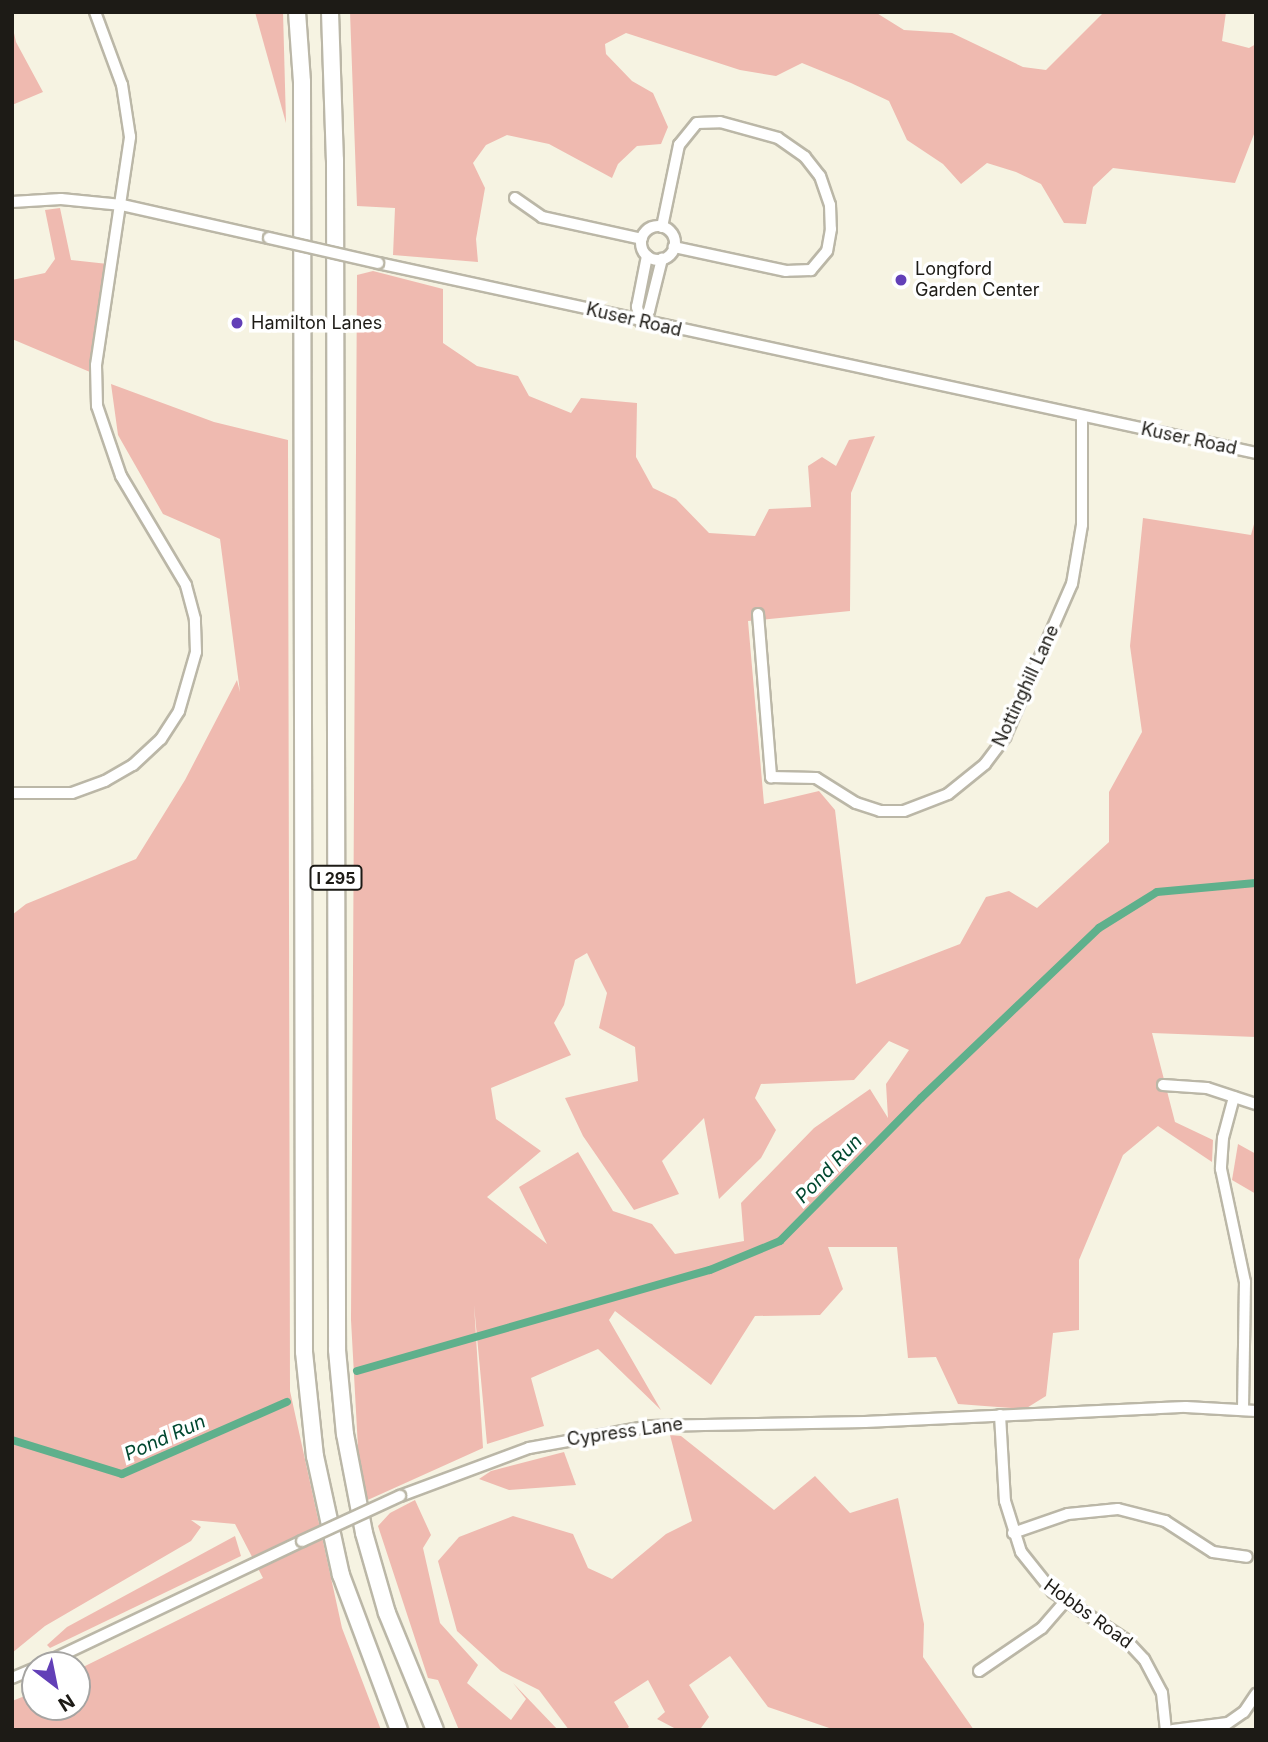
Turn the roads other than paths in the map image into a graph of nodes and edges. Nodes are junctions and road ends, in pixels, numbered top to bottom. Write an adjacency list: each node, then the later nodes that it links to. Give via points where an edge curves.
1 (95, 12): 6 (street, via 122,85 129,119)
2 (297, 12): 30 (highway, I 295, via 302,110 304,1352 315,1456 341,1575)
3 (330, 12): 31 (highway, I 295, via 335,160 337,1350 347,1445 364,1533 387,1613)
4 (515, 198): 8 (street, via 542,217)
5 (12, 202): 6 (street, Kuser Road, via 61,198)
6 (122, 205): 12 (street, Kuser Road, bridge); 16 (street, via 96,365 97,406 121,476 186,585 195,619 193,668 170,725 133,765 72,793)
7 (662, 227): 8 (street, via 651,228); 9 (street, via 672,234); 9 (street, via 679,145 697,123 720,122 778,138 805,157 820,176 830,205 831,229 827,251 811,270 786,271)
8 (642, 239): 10 (street)
9 (674, 247): 11 (street)
10 (648, 256): 11 (street); 12 (street, via 637,307)
11 (662, 259): 12 (street, via 649,311)
12 (640, 322): 13 (street, Kuser Road)
13 (1082, 417): 14 (street, Kuser Road); 15 (street, Nottinghill Lane, via 1082,526 1072,584 1005,737 985,764 948,794 904,811 880,811 856,803 816,778 771,777)
14 (1256, 453)
15 (758, 614)
16 (12, 793)
17 (1163, 1085): 18 (street, via 1193,1085)
18 (1234, 1097): 19 (street); 20 (street, via 1223,1138 1221,1169)
19 (1256, 1104)
20 (1250, 1299): 21 (street)
21 (1243, 1410): 22 (street, Cypress Lane); 23 (street, Cypress Lane, via 1186,1407)
22 (1256, 1411)
23 (1000, 1415): 24 (street, Hobbs Road, via 1004,1495); 27 (street, Cypress Lane, bridge, via 692,1422 610,1431 502,1456 400,1496)
24 (1013, 1533): 25 (street, via 1068,1514 1118,1509 1166,1521 1213,1552); 26 (street, Hobbs Road, via 1031,1567)
25 (1247, 1557)
26 (1065, 1602): 28 (street, via 1042,1628); 32 (street, Hobbs Road, via 1120,1636 1144,1659 1161,1693)
27 (70, 1651)
28 (979, 1671)
29 (1256, 1694): 33 (street, via 1244,1712 1228,1723)
30 (399, 1730)
31 (435, 1730)
32 (1166, 1730)
33 (1173, 1730)

